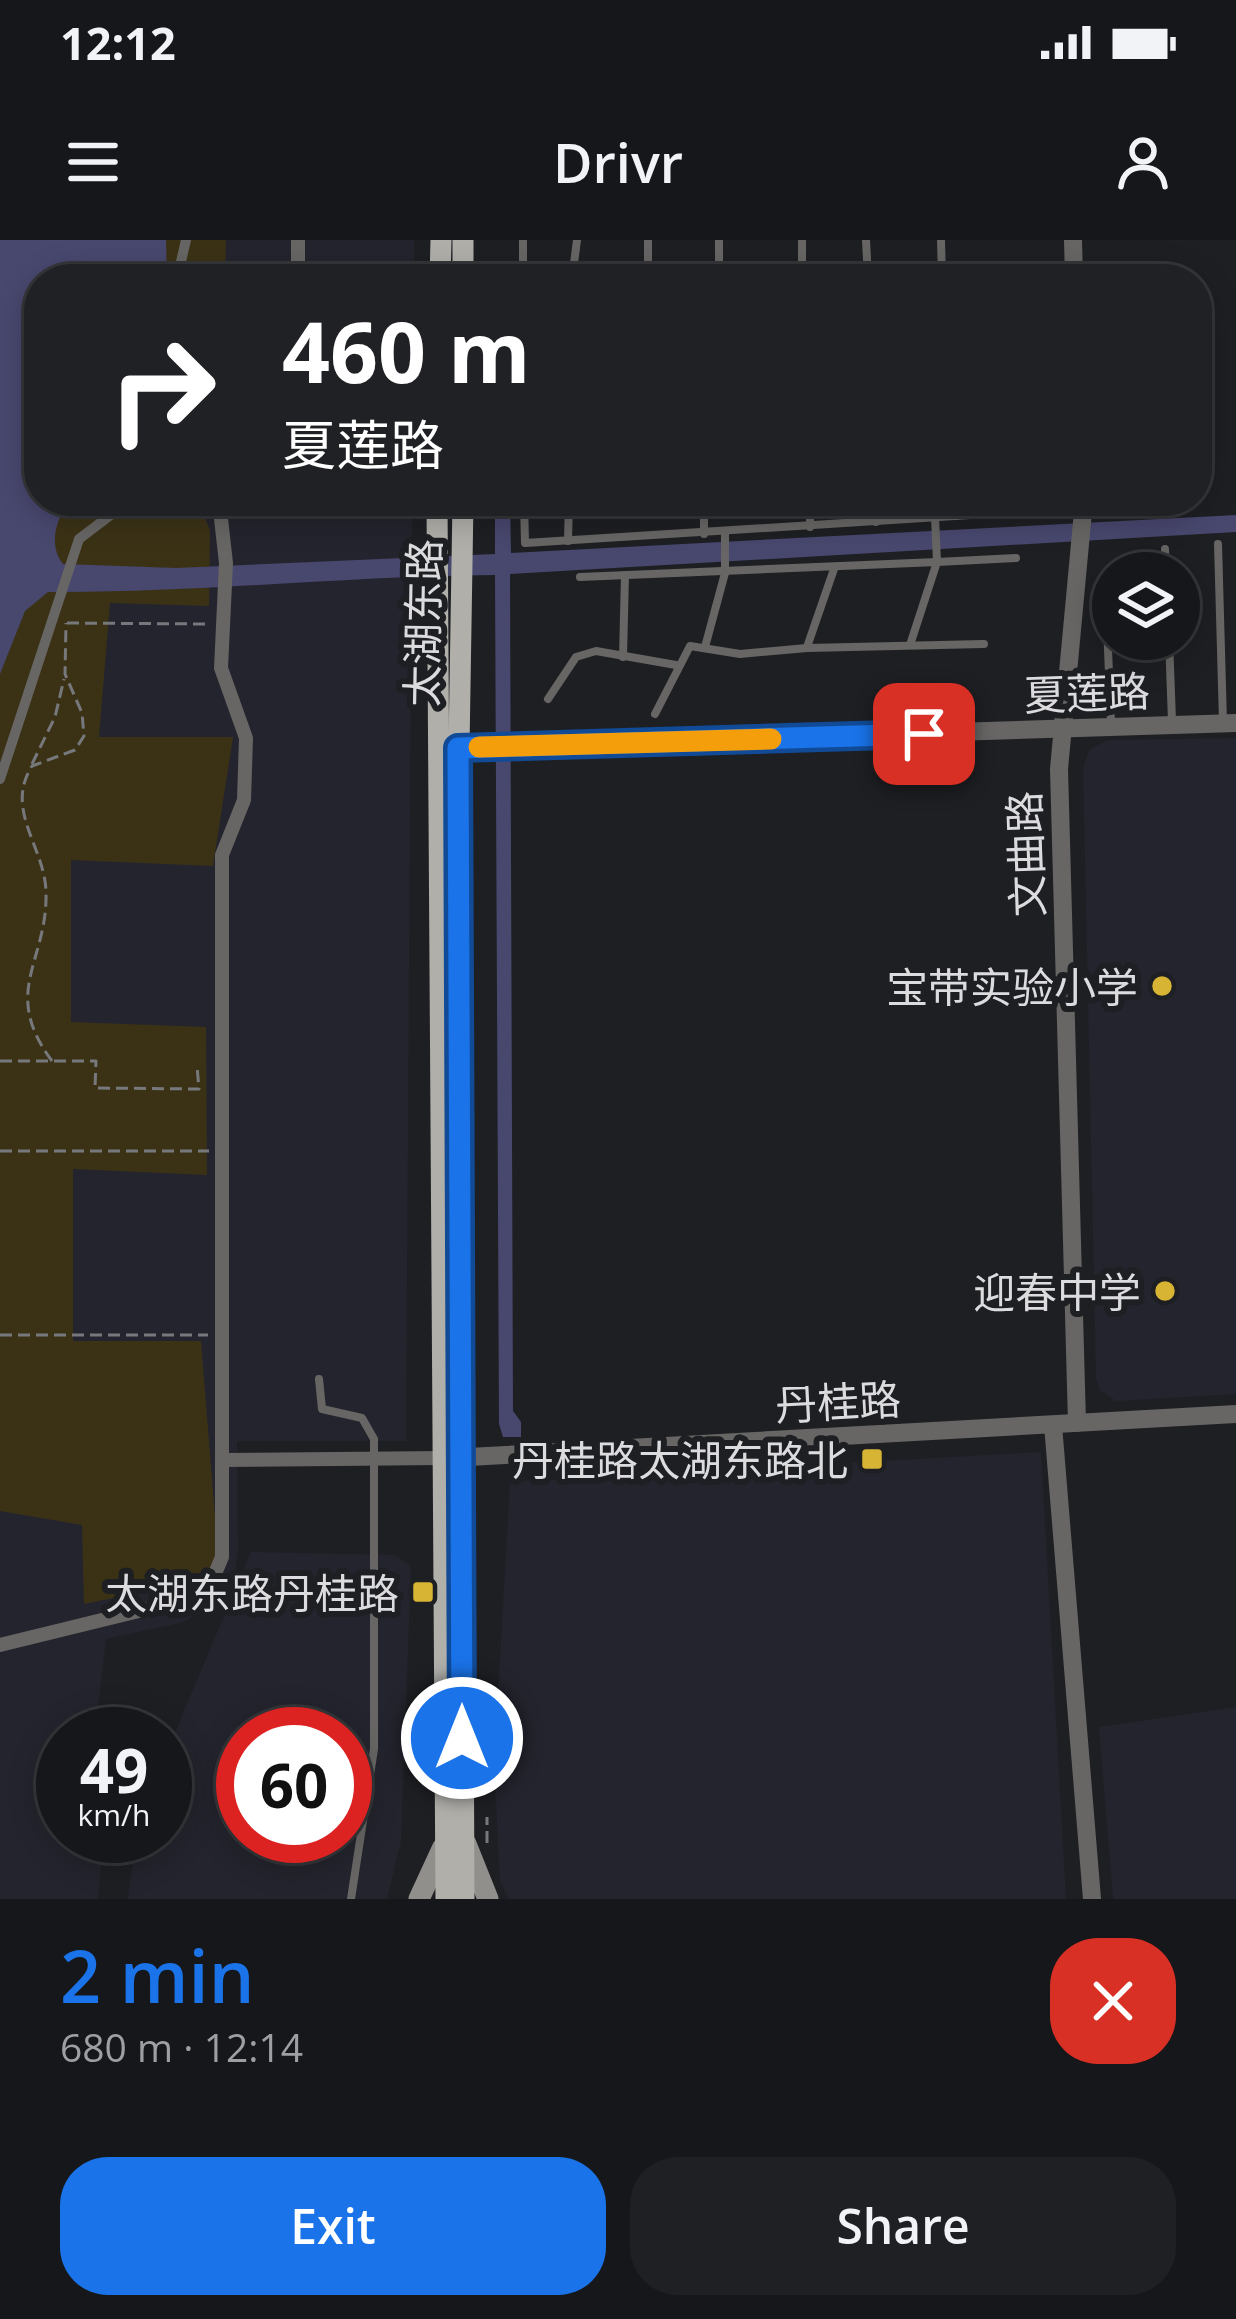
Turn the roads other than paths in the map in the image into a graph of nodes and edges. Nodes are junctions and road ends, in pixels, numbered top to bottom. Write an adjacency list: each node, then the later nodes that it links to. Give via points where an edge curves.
1 (107, 516): 42 (street, via 86,530 72,562)
2 (221, 516): 49 (street, via 221,668 246,738 244,800 223,855)
3 (437, 516): 41 (main road, 太湖东路)
4 (463, 516): 41 (main road, 太湖东路)
5 (524, 516): 17 (lane, via 524,543)
6 (569, 516): 17 (lane)
7 (704, 516): 15 (lane)
8 (810, 516): 14 (lane)
9 (876, 516): 12 (lane)
10 (953, 516): 13 (lane)
11 (1084, 516): 40 (street, 文曲路)
12 (876, 522): 13 (lane); 14 (lane)
13 (936, 522): 21 (lane)
14 (810, 526): 16 (lane)
15 (704, 534): 16 (lane); 17 (lane)
16 (725, 536): 23 (lane)
17 (568, 541)
18 (1218, 544): 37 (lane)
19 (1165, 549): 20 (lane)
20 (1165, 552)
21 (937, 558): 22 (lane); 24 (lane); 28 (lane)
22 (1016, 558)
23 (725, 567): 24 (lane); 25 (lane); 29 (lane)
24 (834, 569): 30 (lane)
25 (625, 575): 26 (lane); 31 (lane)
26 (580, 577)
27 (984, 644): 28 (lane)
28 (910, 645): 30 (lane)
29 (705, 647): 30 (lane, via 740,654); 34 (lane, via 690,646)
30 (807, 648)
31 (623, 657): 34 (lane); 35 (lane, via 576,656)
32 (1108, 660): 39 (lane)
33 (1170, 660): 38 (lane)
34 (676, 664): 36 (lane)
35 (548, 699)
36 (655, 714)
37 (1229, 723): 38 (street, 夏莲路)
38 (1172, 725): 39 (street, 夏莲路)
39 (1111, 727): 40 (street, 夏莲路)
40 (1061, 729): 41 (street, 夏莲路); 45 (street, 文曲路)
41 (448, 748): 48 (main road, 太湖东路)
42 (0, 779)
43 (319, 1379): 47 (lane, via 322,1409 369,1423)
44 (1236, 1414): 45 (street, 丹桂路)
45 (1077, 1423): 46 (street, 丹桂路)
46 (1053, 1425): 48 (street, 丹桂路); 57 (street)
47 (374, 1458): 48 (street); 49 (street); 52 (lane, via 374,1749)
48 (452, 1458): 51 (main road, 太湖东路)
49 (223, 1460): 50 (street, via 222,1557 205,1591)
50 (0, 1645)
51 (453, 1826): 53 (main road); 54 (main road, 太湖东路); 55 (main road, 太湖东路); 56 (main road)
52 (351, 1899)
53 (419, 1899)
54 (446, 1899)
55 (464, 1899)
56 (488, 1899)
57 (1092, 1899)

